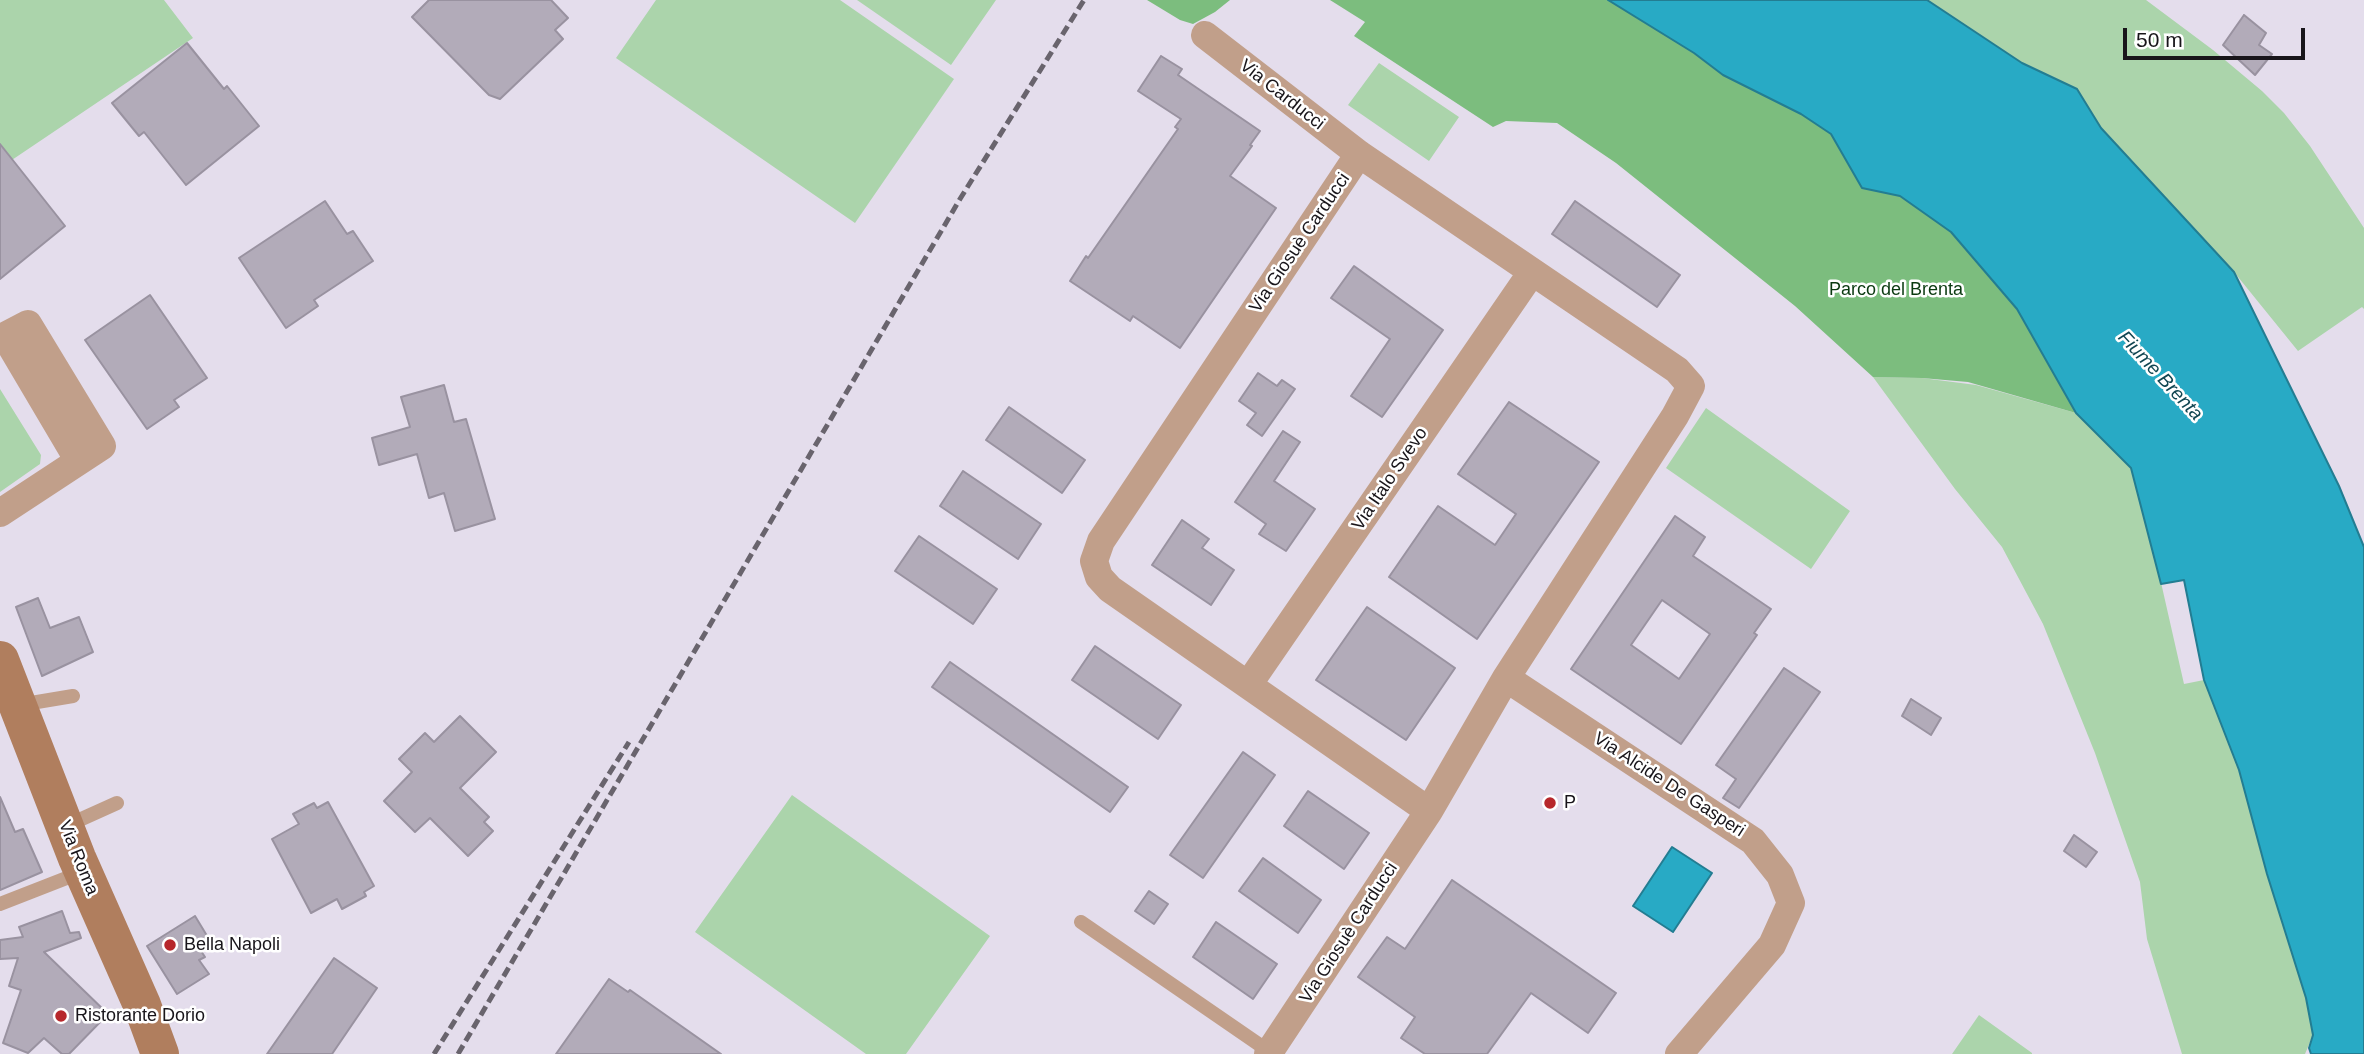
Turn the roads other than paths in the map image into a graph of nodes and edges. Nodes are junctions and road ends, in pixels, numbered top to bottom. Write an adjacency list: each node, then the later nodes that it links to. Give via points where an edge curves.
1 (1205, 35): 2 (street, Via Carducci)
2 (1359, 154): 3 (street, Via Giosuè Carducci); 8 (street, Via Giosuè Carducci, via 1096,551 1096,570 1110,589)
3 (1532, 272): 7 (street, Via Giosuè Carducci, via 1677,370 1691,386); 8 (street, Via Italo Svevo)
4 (79, 461): 5 (street)
5 (0, 513)
6 (0, 660): 10 (main road, Via Roma)
7 (1506, 678): 12 (street, Via Giosuè Carducci); 19 (street, Via Alcide De Gasperi, via 1753,841 1780,875 1791,903 1772,945)
8 (1248, 685): 12 (street, Via Giosuè Carducci)
9 (73, 696): 10 (lane)
10 (9, 708): 13 (main road, Via Roma)
11 (117, 803): 13 (lane)
12 (1429, 811): 18 (street, Via Giosuè Carducci)
13 (65, 826): 14 (main road, Via Roma)
14 (83, 871): 15 (lane); 17 (main road, Via Roma, via 142,1005)
15 (0, 904)
16 (1082, 922): 18 (lane)
17 (154, 1052)
18 (1269, 1053)
19 (1679, 1054)

